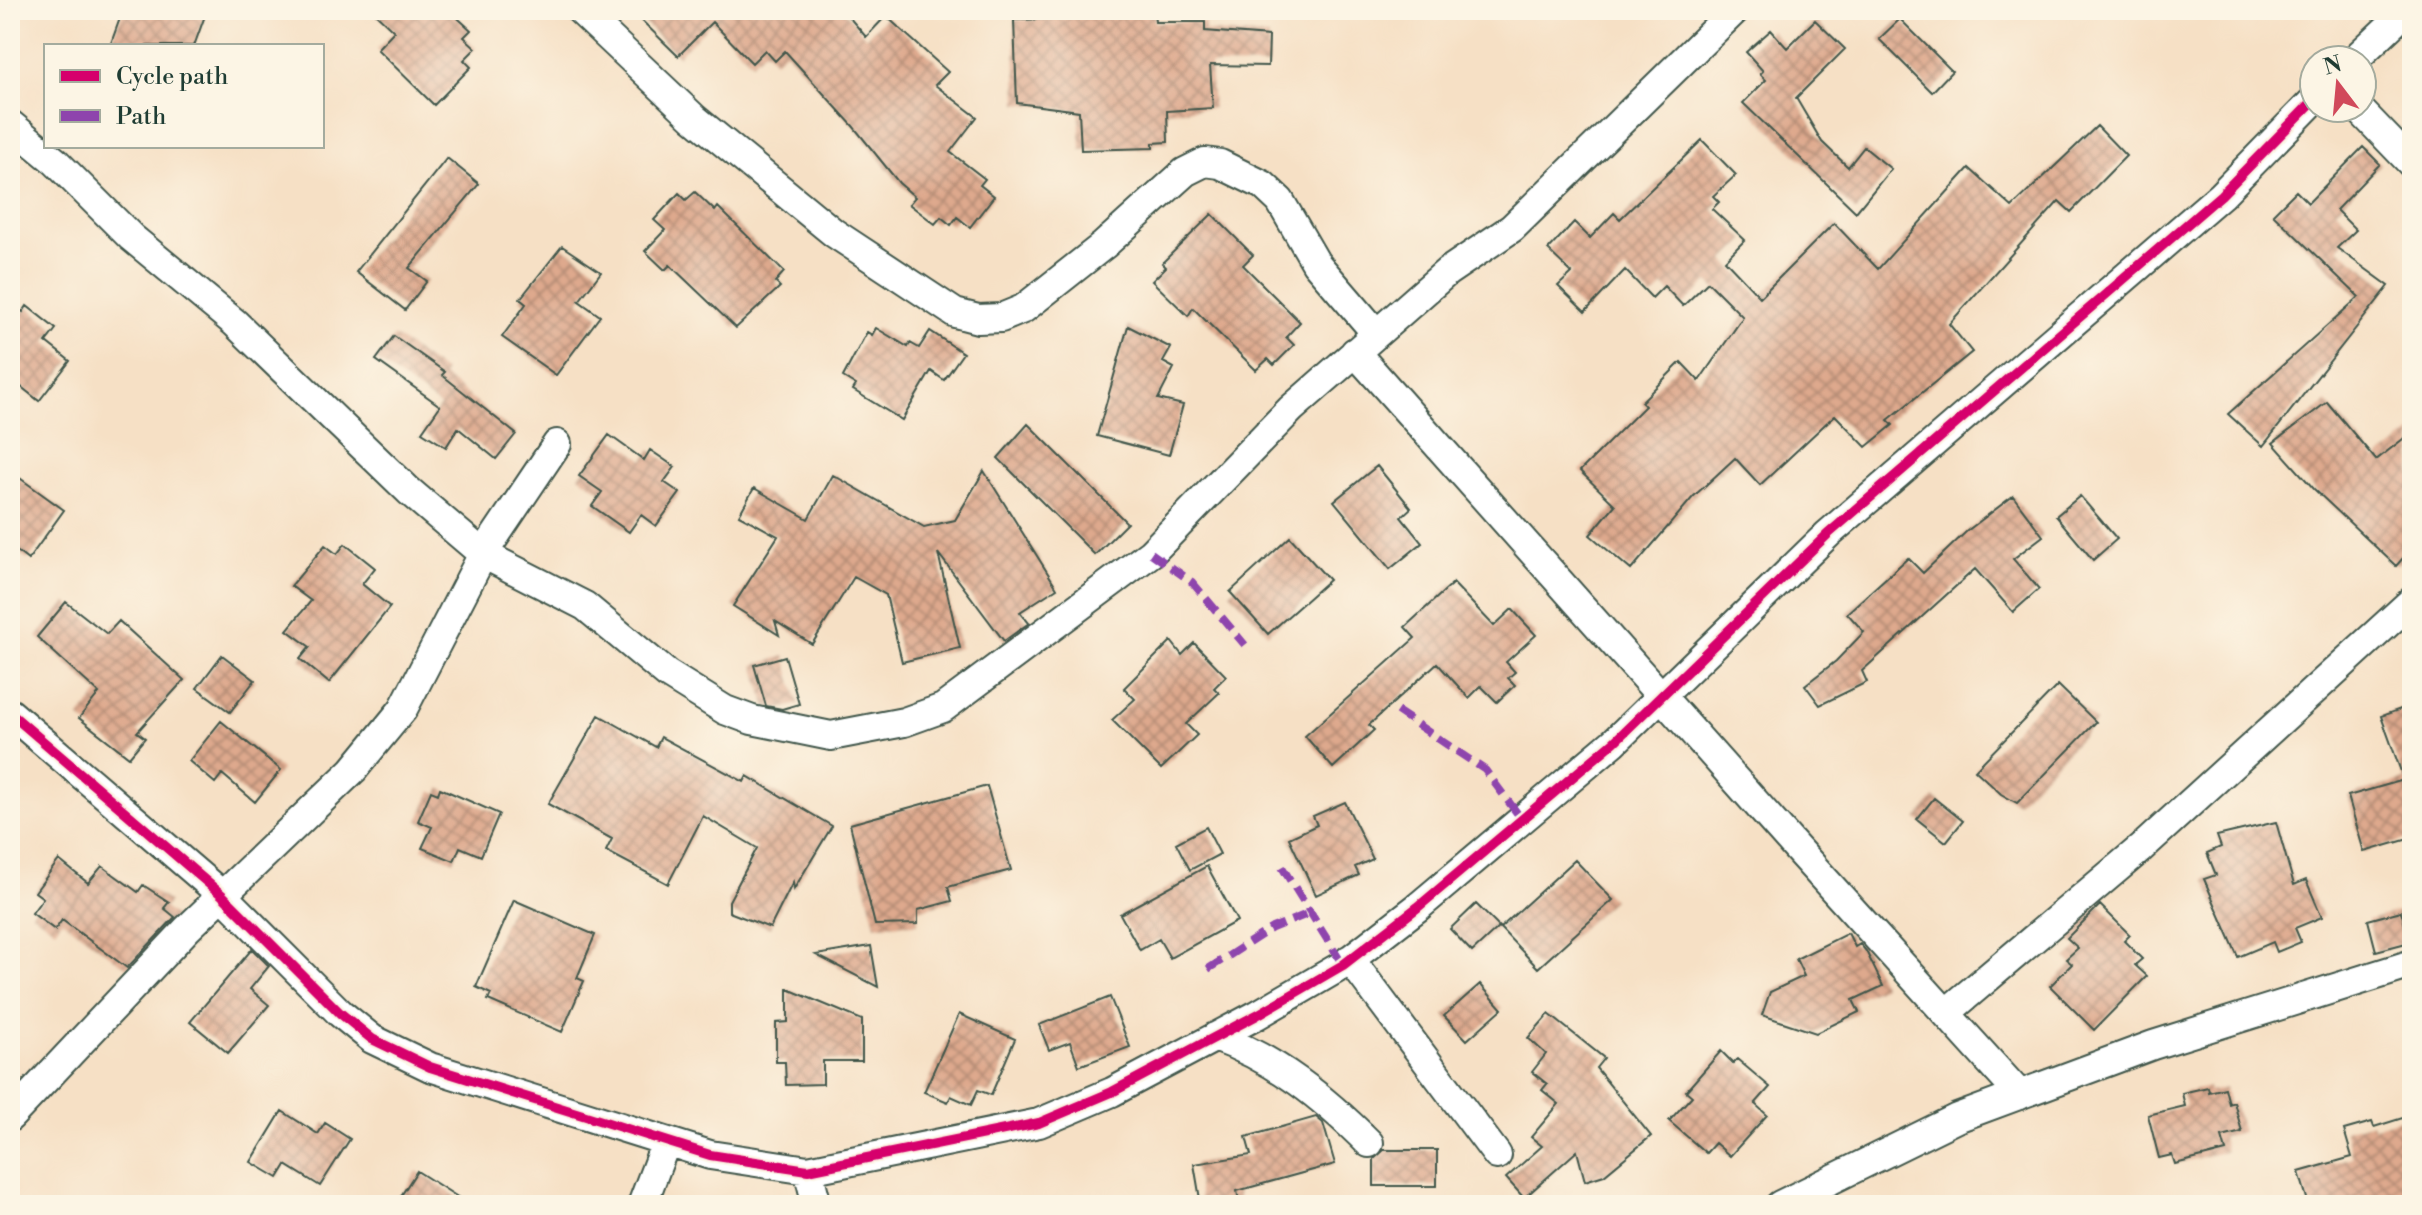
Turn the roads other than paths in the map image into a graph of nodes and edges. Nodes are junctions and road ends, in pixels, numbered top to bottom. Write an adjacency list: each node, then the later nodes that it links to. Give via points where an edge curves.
1 (580, 10): 9 (street, via 694,118 834,233 955,313 1001,318 1023,309 1185,172 1205,162 1263,185 1280,201)
2 (1735, 10): 9 (street, via 1512,228 1447,272)
3 (2407, 10): 4 (street)
4 (2371, 44)
5 (2298, 116): 13 (street, via 2221,195 1880,487)
6 (10, 124): 11 (street, via 131,237 235,323 409,491)
7 (2373, 124): 8 (street)
8 (2412, 164)
9 (1366, 342): 11 (street, via 1291,409 1151,553 943,708 855,734 803,732 725,710 667,674 585,606); 13 (street)
10 (557, 444): 11 (street)
11 (483, 554): 15 (street, via 403,709 353,770)
12 (2412, 601): 18 (street, via 2140,849)
13 (1662, 694): 16 (street, via 1561,790); 18 (street)
14 (10, 713): 15 (street)
15 (222, 895): 21 (street); 22 (street, via 297,973 372,1039 430,1067)
16 (1350, 959): 19 (street); 24 (street)
17 (2412, 964): 20 (street, via 2239,1016)
18 (1946, 1013): 20 (street)
19 (1215, 1037): 23 (street, via 1279,1067); 25 (street, via 1112,1092 1039,1123)
20 (2020, 1095): 28 (street, via 1910,1138)
21 (10, 1117)
22 (666, 1142): 25 (street, via 710,1155); 26 (street)
23 (1369, 1143)
24 (1497, 1155)
25 (808, 1170): 27 (street)
26 (642, 1205)
27 (817, 1205)
28 (1780, 1205)

